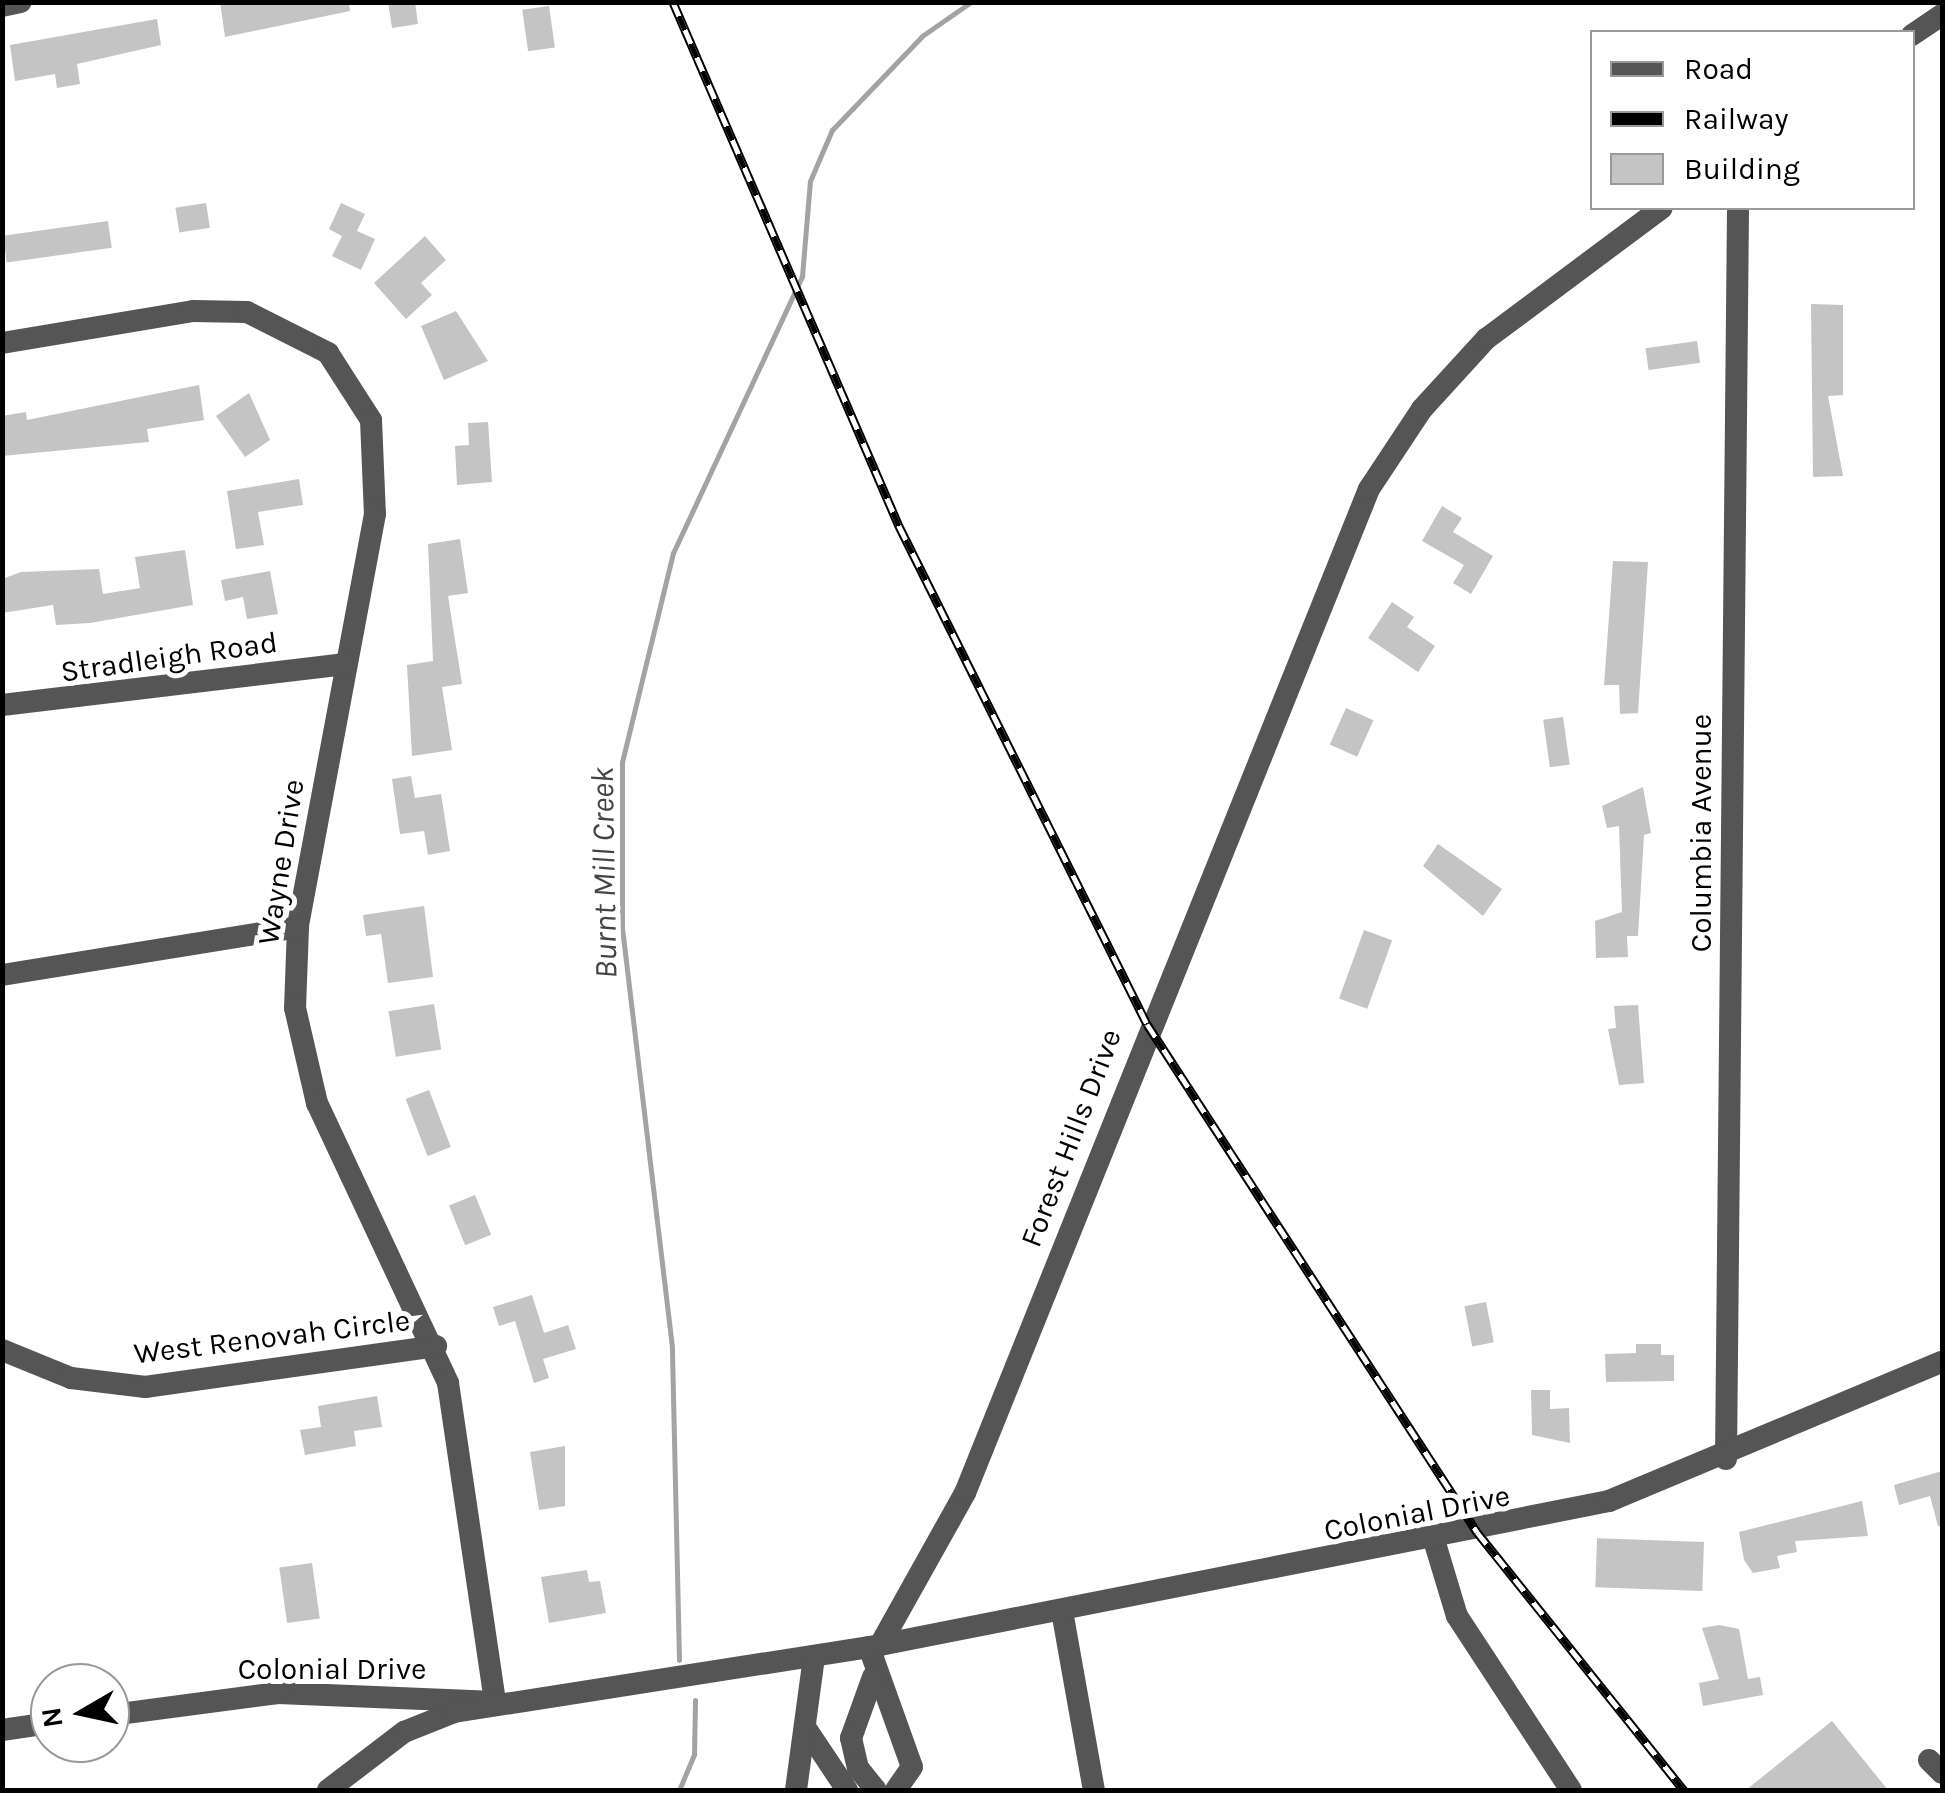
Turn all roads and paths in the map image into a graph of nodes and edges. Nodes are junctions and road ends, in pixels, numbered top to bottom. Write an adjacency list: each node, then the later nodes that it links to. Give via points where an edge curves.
1 (21, 2): 2 (street)
2 (2, 6)
3 (1942, 14): 4 (street)
4 (1915, 34)
5 (1659, 210): 18 (street, Forest Hills Drive, via 1486,339 1422,409 1368,489 965,1493)
6 (1738, 210): 15 (street, Columbia Avenue)
7 (2, 343): 8 (street, Wayne Drive, via 226,309 285,324 328,354 366,406 378,462)
8 (344, 664): 9 (street, Stradleigh Road); 10 (street, Wayne Drive)
9 (2, 704)
10 (298, 927): 11 (street); 12 (street, Wayne Drive, via 294,1008 304,1066)
11 (2, 976)
12 (436, 1346): 13 (street, West Renovah Circle, via 145,1387 71,1378); 21 (street, Wayne Drive, via 457,1424)
13 (2, 1350)
14 (1942, 1362): 15 (street, Colonial Drive)
15 (1726, 1459): 16 (street, Colonial Drive, via 1609,1501)
16 (1434, 1540): 17 (street, Colonial Drive); 32 (street, via 1457,1616)
17 (1062, 1611): 18 (street, Colonial Drive); 31 (street)
18 (874, 1646): 19 (street); 20 (street)
19 (814, 1656): 21 (street); 24 (street)
20 (873, 1678): 29 (street, via 851,1738 858,1768); 30 (street, via 912,1767)
21 (496, 1702): 22 (street, Colonial Drive, via 278,1693); 26 (street, via 404,1732)
22 (130, 1712)
23 (30, 1726): 25 (street)
24 (805, 1727): 27 (street); 28 (street)
25 (2, 1730)
26 (328, 1790)
27 (796, 1790)
28 (847, 1790)
29 (876, 1790)
30 (896, 1790)
31 (1094, 1790)
32 (1571, 1790)

